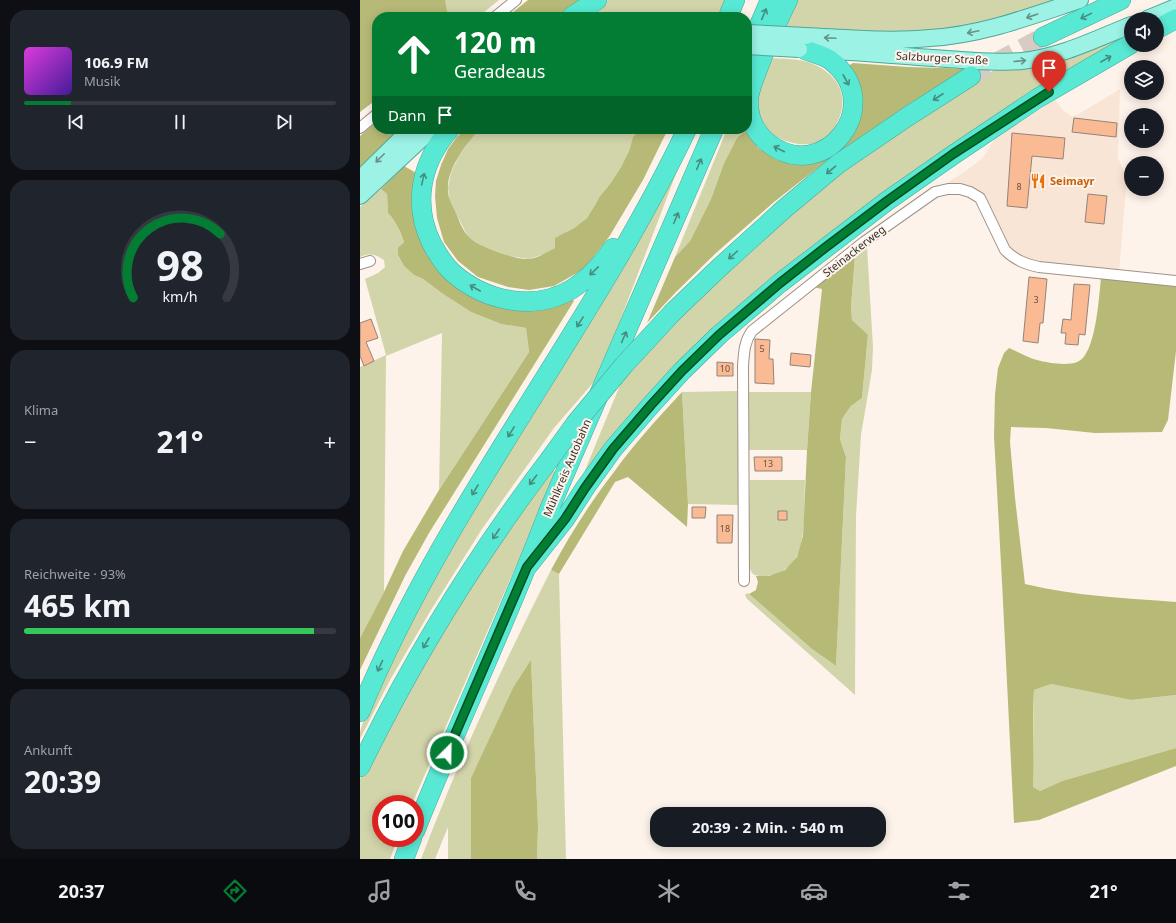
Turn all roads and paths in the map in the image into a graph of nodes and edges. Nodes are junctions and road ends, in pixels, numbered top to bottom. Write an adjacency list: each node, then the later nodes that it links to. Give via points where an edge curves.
1 (516, 0): 10 (street)
2 (598, 0): 11 (highway)
3 (735, 0): 12 (highway)
4 (746, 0): 13 (highway)
5 (770, 0): 20 (highway, one-way to 5)
6 (788, 0): 25 (highway, one-way to 6)
7 (1080, 0): 21 (main road, Salzburger Straße, one-way to 21, via 1011,23 969,33 931,38)
8 (1122, 0): 19 (highway, one-way to 19)
9 (1176, 7): 14 (main road)
10 (501, 12)
11 (579, 12)
12 (730, 12)
13 (741, 12)
14 (1164, 12)
15 (1176, 19): 16 (highway)
16 (1164, 26)
17 (1124, 28): 21 (main road, Salzburger Straße, one-way to 17, via 911,57 1022,61 1065,51)
18 (752, 34): 21 (main road, Salzburger Straße, bridge)
19 (1043, 37)
20 (752, 42)
21 (803, 45): 22 (main road, Salzburger Straße, bridge); 27 (highway, one-way to 27, via 829,60 844,74 848,82 852,91 853,109 843,134 834,144 820,151 804,155 792,154 772,146)
22 (752, 46)
23 (1124, 48): 38 (highway, one-way to 23, via 565,519 613,449 672,382 719,335 780,283 953,154 1038,98)
24 (971, 76): 41 (highway, one-way to 41, bridge, via 838,164 784,209 673,312 624,366 517,501 459,588 410,669)
25 (752, 84)
26 (372, 118): 28 (street)
27 (752, 122)
28 (360, 128)
29 (406, 134): 35 (main road, one-way to 35)
30 (427, 134): 36 (main road)
31 (446, 134): 32 (highway, one-way to 31, via 622,234 599,266 572,289 550,298 526,301 493,296 464,282 442,261 429,238 420,197 422,184 433,153)
32 (674, 134)
33 (685, 134): 40 (highway, one-way to 40, via 623,250 454,524 397,630)
34 (712, 134): 38 (highway, Mühlkreis Autobahn, one-way to 34)
35 (360, 178)
36 (360, 196)
37 (1176, 281): 39 (street, Steinackerweg, via 1021,263 1006,250 980,198 960,189 935,192 883,228 747,337 743,366)
38 (527, 567): 42 (highway, Mühlkreis Autobahn)
39 (744, 581)
40 (360, 712)
41 (360, 767)
42 (424, 809)
43 (409, 847): 44 (highway)
44 (404, 859)

